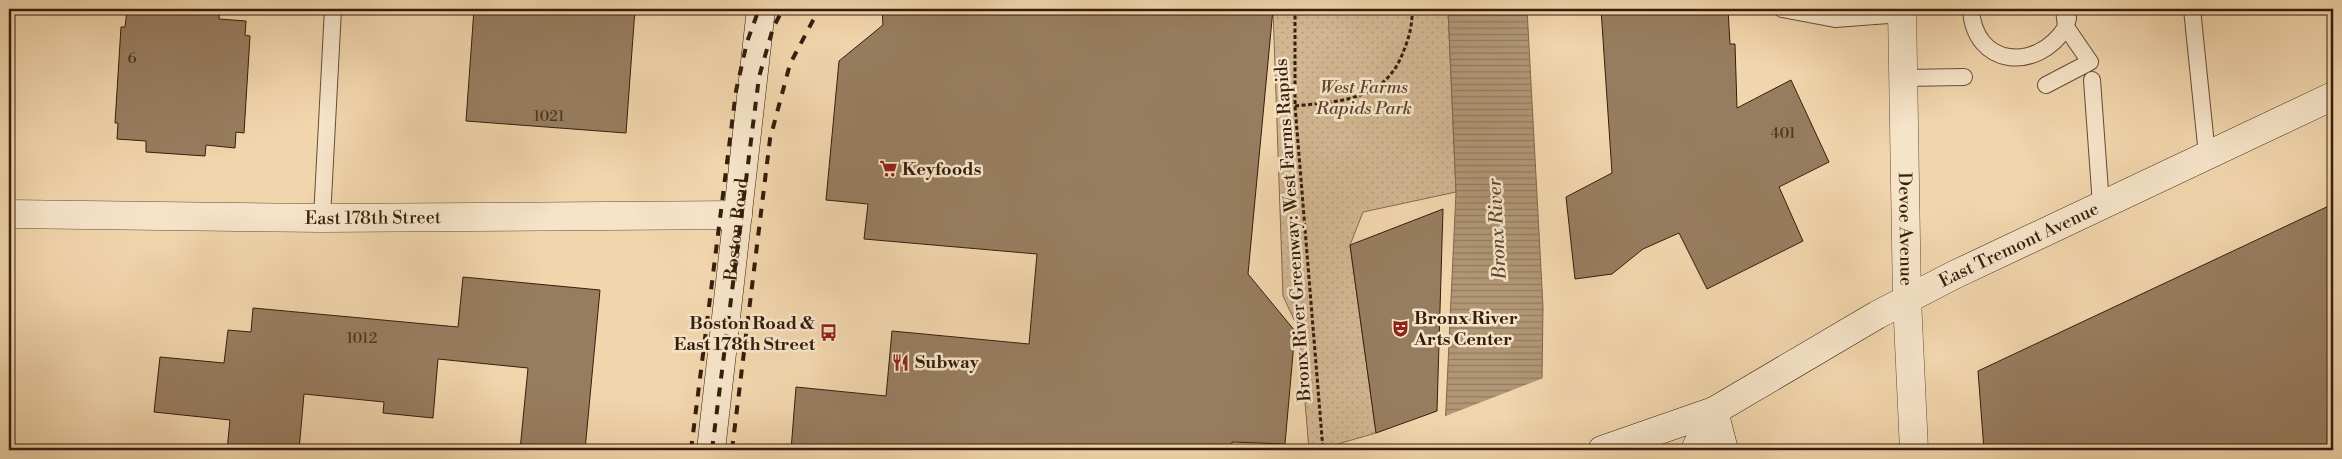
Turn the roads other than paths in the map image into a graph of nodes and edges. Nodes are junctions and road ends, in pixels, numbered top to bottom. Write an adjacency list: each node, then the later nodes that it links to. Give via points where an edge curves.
1 (333, 9): 19 (lane)
2 (761, 9): 18 (street, Boston Road)
3 (1782, 9): 8 (lane, via 1835,19)
4 (1971, 9): 9 (lane, via 1974,30 1981,42 1999,54 2013,58 2040,53)
5 (2064, 9): 9 (lane)
6 (2071, 9): 9 (lane)
7 (2192, 9): 15 (lane)
8 (1902, 11): 11 (street, Devoe Avenue)
9 (2066, 27): 13 (lane, via 2090,62)
10 (1964, 77): 11 (lane)
11 (1904, 78): 20 (street, Devoe Avenue)
12 (2092, 80): 16 (lane)
13 (2046, 85)
14 (2333, 96): 15 (street, East Tremont Avenue)
15 (2207, 155): 16 (street, East Tremont Avenue)
16 (2101, 205): 20 (street, East Tremont Avenue)
17 (9, 214): 19 (street, East 178th Street)
18 (738, 215): 19 (street, East 178th Street); 22 (street, Boston Road)
19 (322, 218)
20 (1907, 299): 21 (street, East Tremont Avenue); 26 (street, Devoe Avenue)
21 (1714, 411): 23 (street, East Tremont Avenue); 24 (street); 25 (street)
22 (711, 450)
23 (1602, 450)
24 (1695, 450)
25 (1724, 450)
26 (1914, 450)

